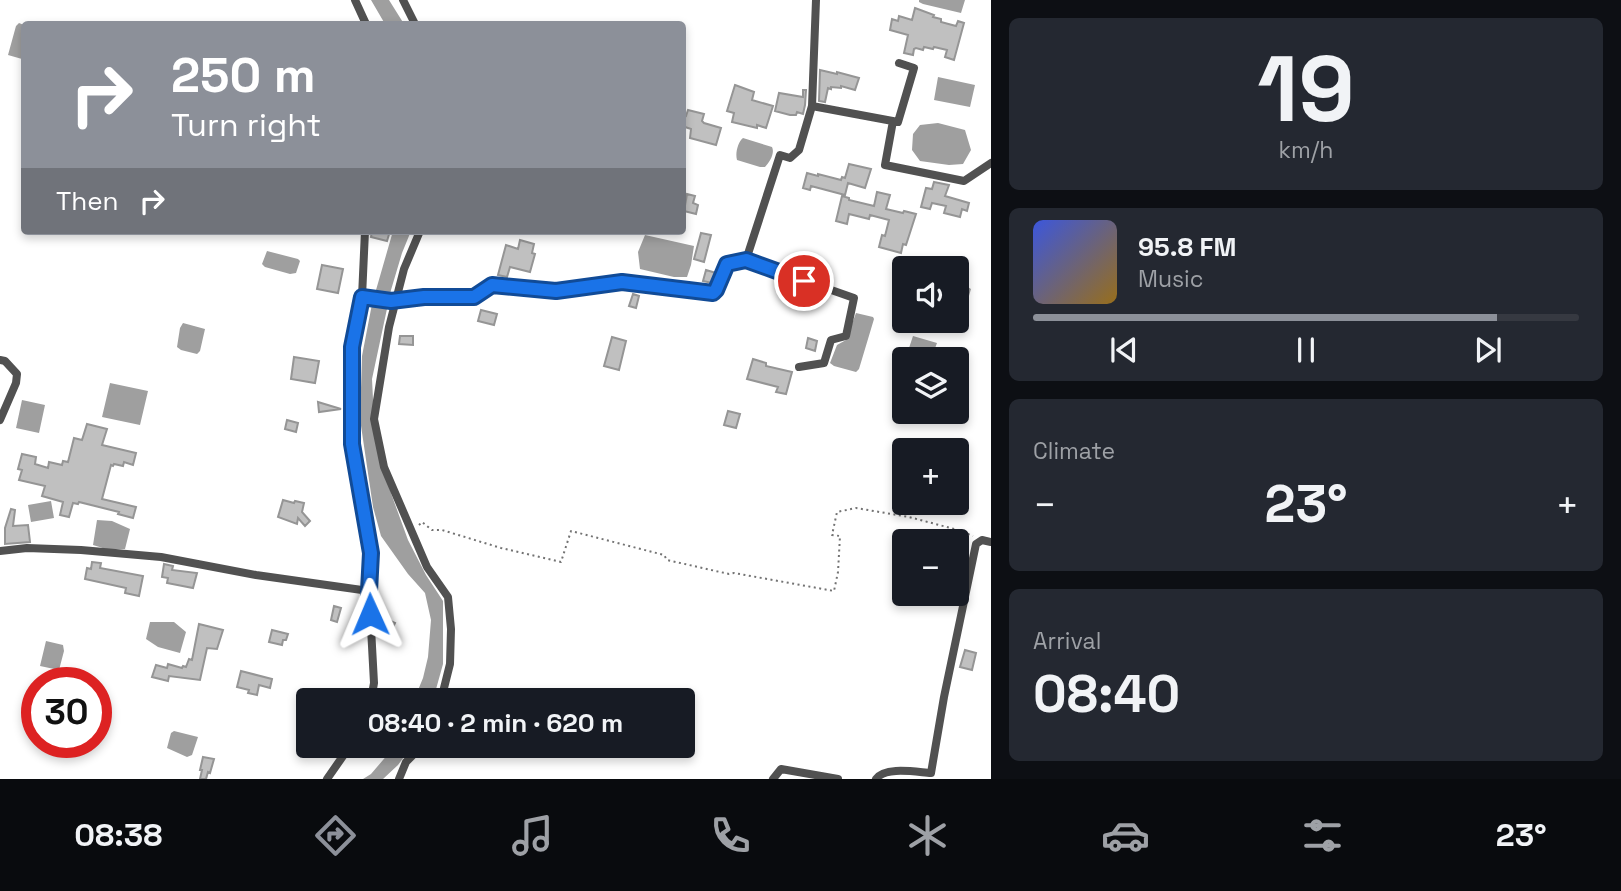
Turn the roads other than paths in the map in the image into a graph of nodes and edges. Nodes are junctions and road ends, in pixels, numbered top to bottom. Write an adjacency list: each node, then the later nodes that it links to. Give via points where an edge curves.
1 (355, 0): 4 (street)
2 (403, 0): 5 (street)
3 (816, 0): 7 (street)
4 (365, 21)
5 (414, 21)
6 (899, 63): 8 (street, via 914,68 898,122)
7 (812, 106): 8 (street); 12 (street, via 799,150 790,158 780,155)
8 (893, 121): 9 (street, via 884,165 964,181)
9 (991, 163)
10 (365, 235): 13 (street)
11 (418, 235): 14 (street)
12 (746, 260): 14 (street, via 727,264 713,293 622,282 556,291 492,285 474,297); 16 (street, via 854,298 846,336 831,340 824,363)
13 (362, 297): 14 (street); 20 (street, via 352,347 352,444 371,553)
14 (393, 301): 22 (street, via 374,419 384,467 427,567 448,597 450,664)
15 (0, 360): 17 (street, via 17,374)
16 (799, 366)
17 (0, 420)
18 (987, 541): 29 (street, via 976,544 931,773 885,772)
19 (0, 551): 20 (street, via 27,548 161,557)
20 (369, 591): 21 (street)
21 (373, 688)
22 (444, 688)
23 (342, 758): 25 (street)
24 (409, 758): 26 (street)
25 (327, 779)
26 (399, 779)
27 (773, 779): 28 (street, via 781,769)
28 (838, 779)
29 (876, 779)

